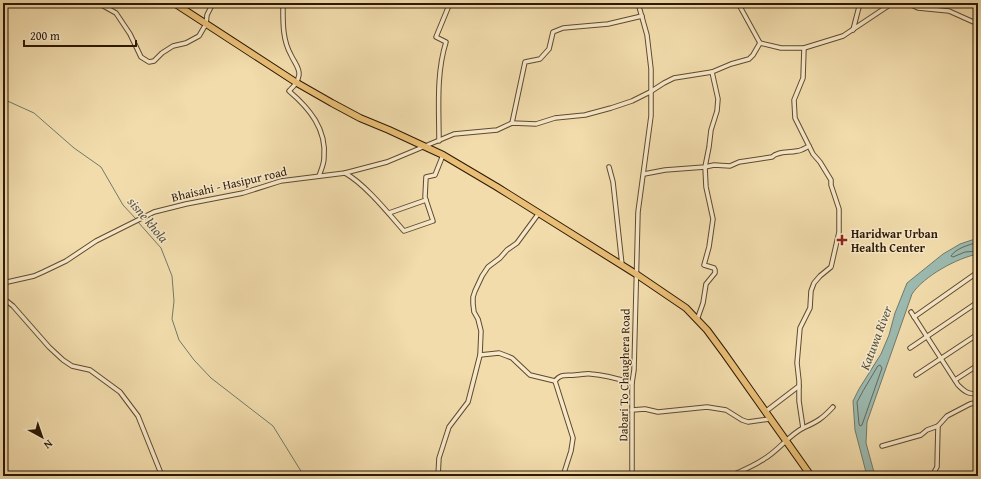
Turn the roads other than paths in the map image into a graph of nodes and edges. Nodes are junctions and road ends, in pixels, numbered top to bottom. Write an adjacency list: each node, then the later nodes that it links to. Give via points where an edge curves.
1 (98, 3): 12 (street, via 116,13 141,57 149,62 158,59 173,46 199,36)
2 (174, 3): 12 (main road)
3 (213, 3): 12 (street)
4 (283, 3): 18 (street, via 285,42 300,74)
5 (450, 3): 21 (street, via 436,37 446,42 438,88)
6 (638, 3): 11 (street, Dabari To Chaughera Road)
7 (738, 3): 15 (street)
8 (860, 3): 14 (street)
9 (895, 3): 14 (street)
10 (907, 3): 13 (street, via 918,8 949,12)
11 (642, 16): 19 (street, Dabari To Chaughera Road, via 651,69); 20 (street, via 608,24 563,28 553,32 549,49 540,59 525,62)
12 (206, 24): 18 (main road)
13 (978, 24)
14 (853, 30): 16 (street, via 843,36)
15 (760, 43): 16 (street, via 781,48); 17 (street, via 749,59)
16 (804, 48): 23 (street, via 803,78 794,100 795,118)
17 (712, 72): 19 (street, via 674,78); 26 (street, via 718,111 710,130)
18 (297, 83): 22 (main road, via 354,115); 29 (street, via 289,90 310,111 320,128 324,158)
19 (650, 92): 20 (street, via 632,101 585,115 555,118 536,124); 28 (street, Dabari To Chaughera Road, via 651,116)
20 (512, 123): 21 (street, Bhaisahi - Hasipur road, via 497,130 454,134)
21 (439, 141): 22 (street, Bhaisahi - Hasipur road)
22 (424, 146): 24 (main road); 27 (street, Bhaisahi - Hasipur road, via 387,162)
23 (809, 146): 26 (street, via 799,151 775,154 772,157 739,162 730,166 714,165); 52 (street, via 831,180 839,209 839,232 831,267 814,283 810,308 800,328 797,363)
24 (443, 155): 30 (street, via 436,175 426,177); 32 (main road)
25 (609, 167): 33 (street, via 613,182)
26 (705, 168): 28 (street); 41 (street, via 713,219 704,265 714,268 715,274 706,284)
27 (345, 173): 29 (street, Bhaisahi - Hasipur road); 31 (street, via 354,178)
28 (644, 174): 35 (street, Dabari To Chaughera Road, via 638,212)
29 (319, 176): 36 (street, Bhaisahi - Hasipur road, via 281,181 243,193 154,212 96,241 44,272)
30 (426, 200): 31 (street); 31 (street, via 433,221 404,231)
31 (389, 213)
32 (539, 213): 33 (main road); 45 (street, via 517,243 488,267 475,291 473,304 481,331)
33 (622, 266): 35 (main road)
34 (978, 272): 40 (street)
35 (636, 274): 41 (main road, via 686,308); 51 (street, Dabari To Chaughera Road)
36 (3, 282)
37 (3, 298): 63 (street, via 63,360 72,366 90,370 120,392 138,416)
38 (978, 302): 43 (street)
39 (911, 312): 40 (street)
40 (914, 317): 43 (street)
41 (697, 320): 57 (main road, via 724,353)
42 (978, 334): 46 (street)
43 (927, 337): 44 (street); 46 (street)
44 (910, 348)
45 (480, 355): 50 (street, via 499,354 512,358 530,375); 64 (street, via 468,402 449,427 439,458)
46 (941, 358): 48 (street); 49 (street)
47 (978, 365): 49 (street)
48 (916, 375)
49 (955, 380): 53 (street, via 964,391)
50 (555, 381): 51 (street, via 562,375 590,374); 66 (street, via 573,438)
51 (632, 383): 56 (street, Dabari To Chaughera Road)
52 (799, 386): 57 (street); 60 (street)
53 (978, 394)
54 (978, 402): 59 (street, via 947,416)
55 (833, 407): 60 (street, via 816,423)
56 (632, 410): 58 (street, via 658,412 707,407 726,410 748,422); 67 (street, Dabari To Chaughera Road)
57 (765, 412): 58 (main road)
58 (770, 419): 61 (main road)
59 (938, 426): 62 (street, via 921,435); 70 (street, via 937,467 932,474)
60 (803, 428): 61 (street)
61 (785, 440): 68 (street, via 764,460); 69 (main road)
62 (882, 446)
63 (162, 476)
64 (438, 476)
65 (555, 476): 66 (street)
66 (564, 476)
67 (632, 476)
68 (730, 476)
69 (811, 476)
70 (919, 476)

